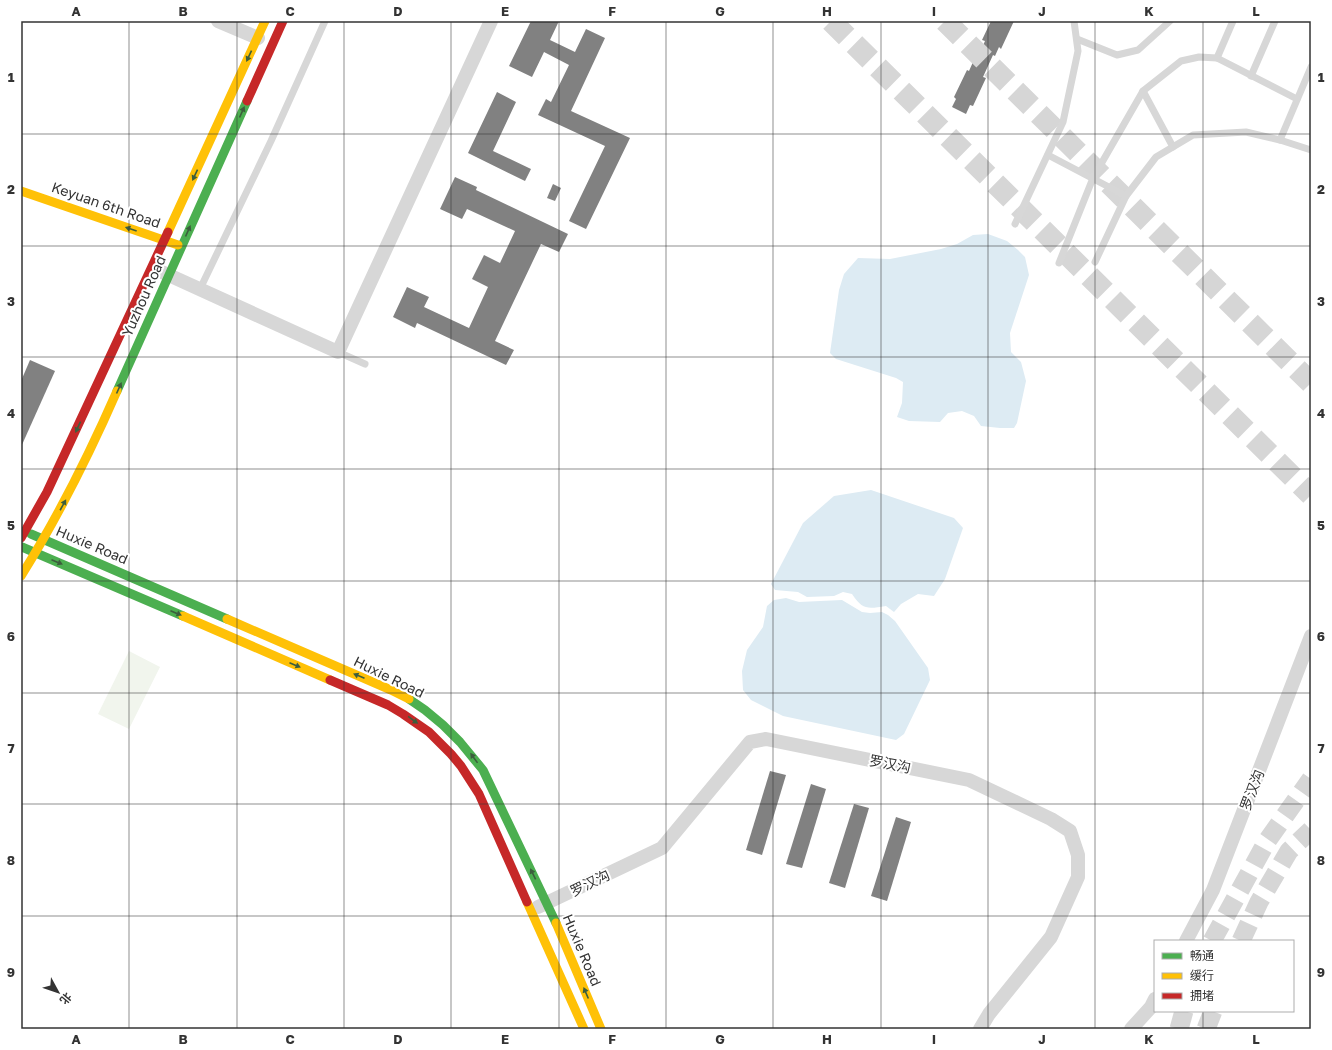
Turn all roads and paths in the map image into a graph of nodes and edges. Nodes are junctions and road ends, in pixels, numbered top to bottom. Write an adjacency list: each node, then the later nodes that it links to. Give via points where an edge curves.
1 (218, 21): 10 (street)
2 (265, 21): 10 (main road, Yuzhou Road)
3 (283, 21): 26 (main road, Yuzhou Road, one-way to 3)
4 (325, 21): 32 (lane)
5 (491, 21): 33 (street)
6 (1074, 21): 11 (lane)
7 (1170, 21): 11 (lane, via 1138,50 1117,55)
8 (1233, 21): 12 (lane)
9 (1275, 21): 14 (lane)
10 (258, 38): 25 (main road, Yuzhou Road, one-way to 25)
11 (1076, 39): 20 (lane, via 1078,51 1063,122)
12 (1217, 58): 14 (lane); 15 (lane, via 1199,57 1181,62)
13 (1311, 68): 16 (lane)
14 (1251, 76): 16 (lane)
15 (1144, 91): 18 (lane); 21 (lane)
16 (1297, 99): 17 (lane)
17 (1280, 140): 18 (lane, via 1246,132 1193,135); 19 (lane)
18 (1173, 147): 23 (lane, via 1156,157)
19 (1311, 150)
20 (1048, 155): 21 (lane); 24 (lane)
21 (1093, 178): 23 (lane); 29 (lane)
22 (21, 191): 25 (main road, Keyuan 6th Road, one-way to 22)
23 (1126, 196): 28 (lane)
24 (1015, 224)
25 (164, 240): 26 (main road, Keyuan 6th Road); 27 (main road, Yuzhou Road)
26 (182, 246): 27 (main road, Yuzhou Road)
27 (164, 254): 30 (main road, Yuzhou Road); 31 (main road, Yuzhou Road)
28 (1095, 262)
29 (1060, 263)
30 (152, 268): 31 (street); 35 (main road, Yuzhou Road, one-way to 35, via 47,492)
31 (169, 275): 32 (street); 36 (main road, Yuzhou Road, one-way to 31, via 109,411)
32 (200, 290): 33 (street)
33 (338, 352): 34 (lane)
34 (365, 364)
35 (22, 533): 36 (main road, Huxie Road)
36 (44, 540): 38 (main road, Yuzhou Road); 41 (main road, Huxie Road, one-way to 36, via 482,770 457,738 415,703 391,690)
37 (21, 546): 38 (main road, Huxie Road)
38 (36, 553): 39 (main road, Yuzhou Road); 42 (main road, Huxie Road, one-way to 42, via 388,705 427,730 445,746 479,794)
39 (21, 576)
40 (1311, 636): 43 (street, 罗汉沟, via 1213,890)
41 (547, 903): 42 (street, 罗汉沟); 46 (main road, Huxie Road, one-way to 41); 47 (street, 罗汉沟, via 662,848 750,742 766,740 969,780 1051,819 1070,831 1078,854 1078,877 1051,937 989,1014)
42 (532, 910): 45 (main road, Huxie Road)
43 (1187, 940)
44 (1154, 1000): 48 (street)
45 (584, 1029)
46 (601, 1029)
47 (980, 1029)
48 (1131, 1029)

